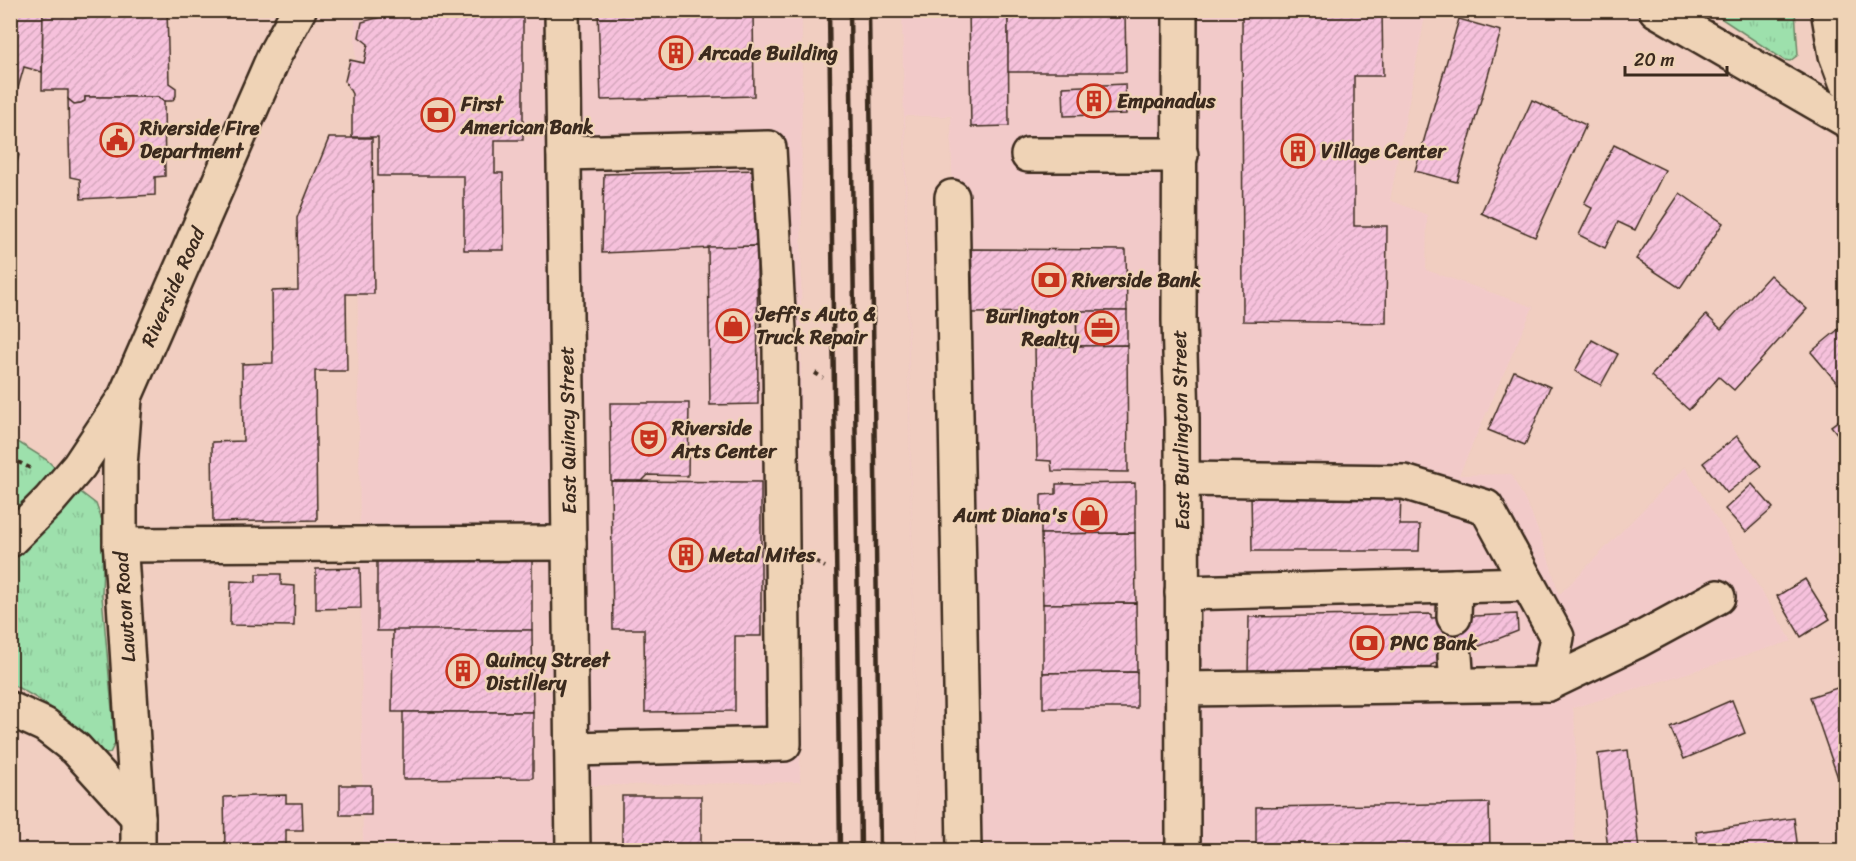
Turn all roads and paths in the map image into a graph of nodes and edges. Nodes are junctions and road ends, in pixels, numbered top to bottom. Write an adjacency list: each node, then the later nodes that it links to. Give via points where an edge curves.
1 (299, 10): 12 (street, Riverside Road, via 275,54)
2 (562, 10): 8 (street, East Quincy Street)
3 (1180, 10): 10 (street, East Burlington Street)
4 (1656, 10): 7 (street)
5 (1828, 10): 6 (street)
6 (1845, 82)
7 (1845, 120)
8 (564, 153): 15 (street, East Quincy Street); 23 (street, via 769,148 780,349 783,744)
9 (1028, 155): 10 (street)
10 (1181, 155): 13 (street, East Burlington Street)
11 (952, 196): 27 (street)
12 (125, 397): 14 (street, Riverside Road, via 79,466); 16 (street, Lawton Road)
13 (1182, 479): 17 (street, via 1404,482 1486,507); 18 (street, East Burlington Street)
14 (10, 540)
15 (569, 543): 16 (street); 23 (street, East Quincy Street)
16 (120, 545): 24 (street, Lawton Road)
17 (1528, 584): 18 (street, via 1454,602); 20 (street, via 1557,637)
18 (1182, 593): 21 (street, East Burlington Street)
19 (1718, 597): 20 (street)
20 (1548, 684): 21 (street, via 1456,670)
21 (1183, 689): 28 (street, East Burlington Street)
22 (10, 709): 24 (street, via 45,725 76,749)
23 (572, 749): 26 (street, East Quincy Street)
24 (138, 818): 25 (street, Lawton Road)
25 (138, 850)
26 (573, 850)
27 (964, 850)
28 (1183, 850)

